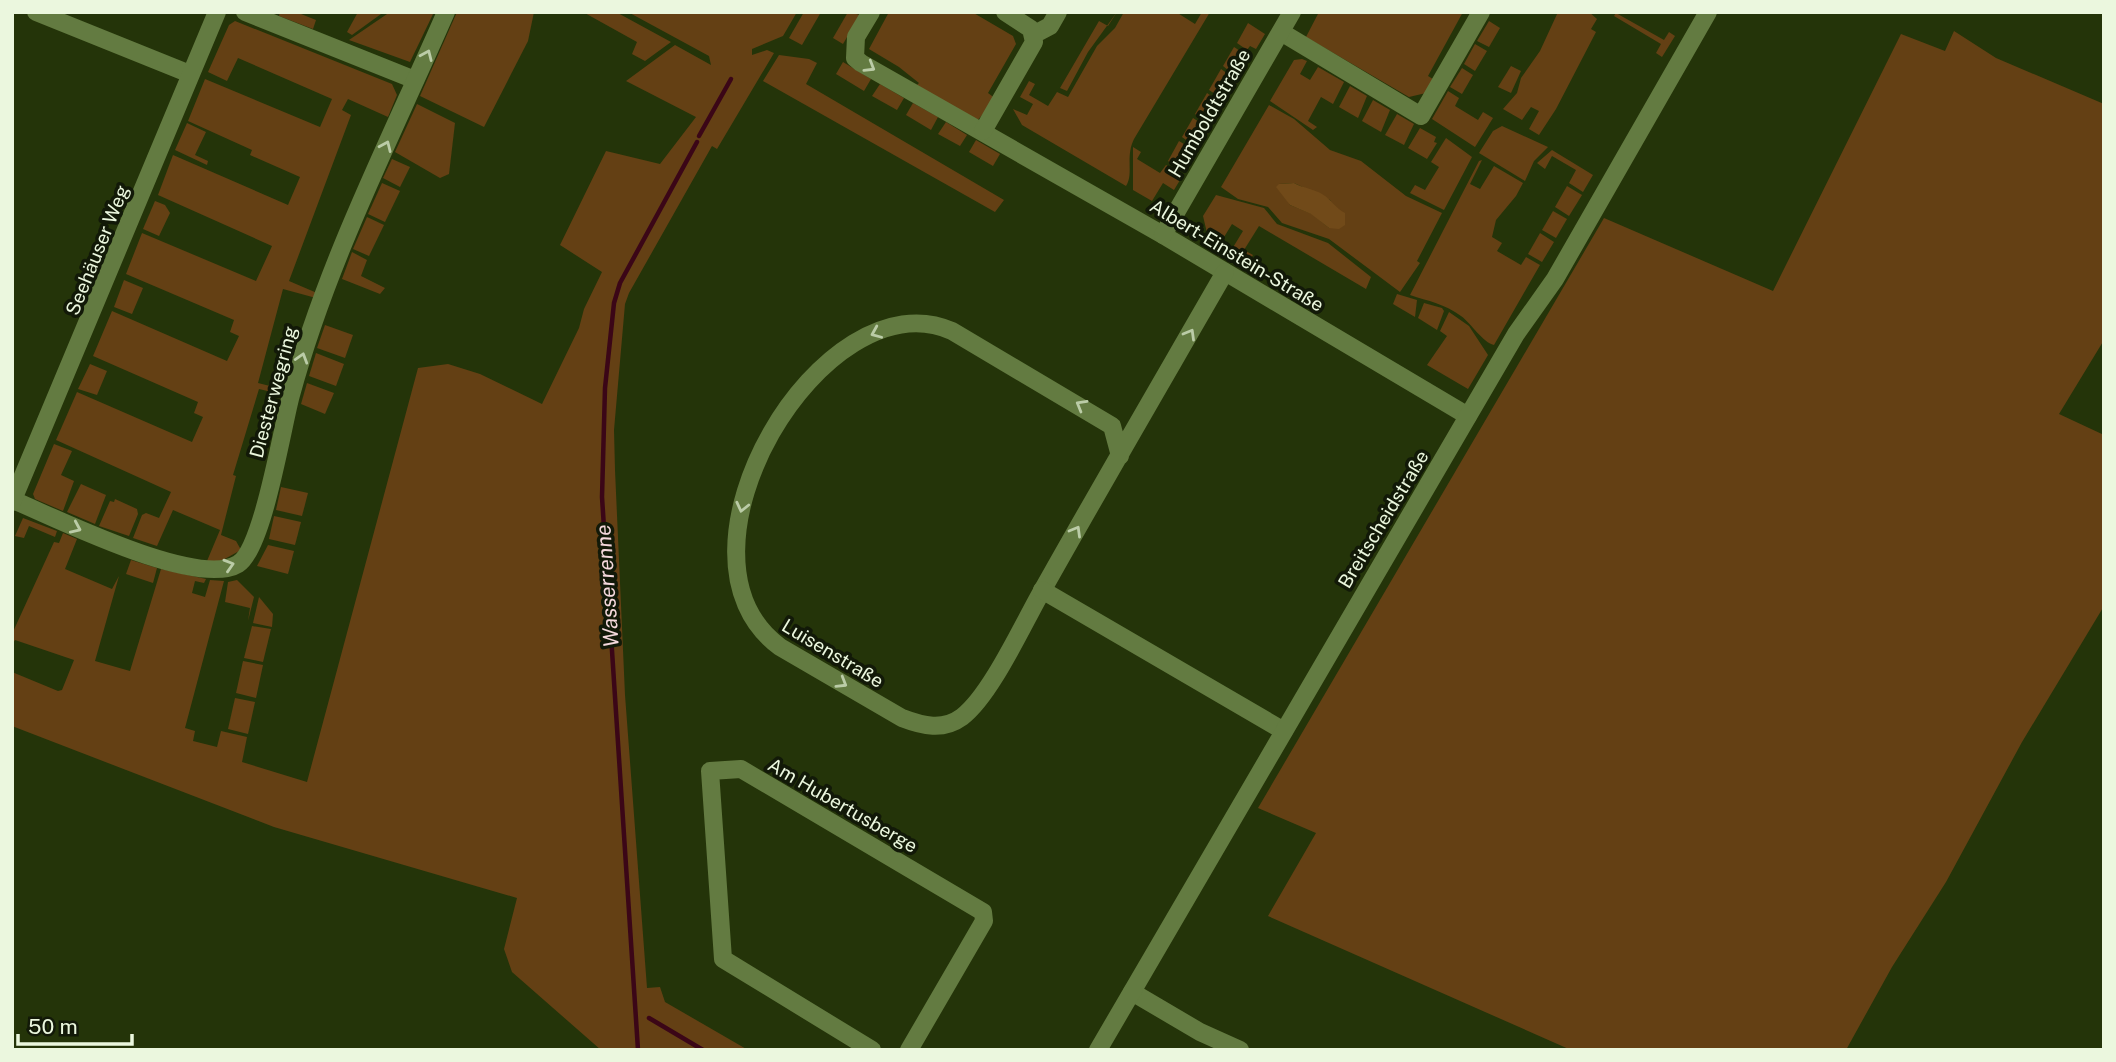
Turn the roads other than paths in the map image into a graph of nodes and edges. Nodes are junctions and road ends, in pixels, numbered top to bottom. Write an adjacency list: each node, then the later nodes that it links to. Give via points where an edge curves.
1 (36, 12): 13 (street)
2 (217, 12): 13 (street, Seehäuser Weg)
3 (245, 12): 14 (street)
4 (446, 12): 14 (street, Diesterwegring, one-way to 4)
5 (871, 12): 15 (street, Albert-Einstein-Straße, one-way to 15, via 853,44 855,58)
6 (1005, 12): 12 (street)
7 (1058, 12): 12 (street, via 1050,26)
8 (1292, 12): 11 (street, Humboldtstraße)
9 (1481, 12): 11 (street, via 1421,116)
10 (1709, 12): 18 (street, Breitscheidstraße, via 1555,279 1528,313)
11 (1281, 32): 16 (street, Humboldtstraße)
12 (1033, 34): 15 (street, via 1031,50)
13 (190, 74): 20 (street, Seehäuser Weg)
14 (415, 80): 20 (street, Diesterwegring, one-way to 14, via 96,537 204,569 227,569 246,558 258,532 291,394 329,278)
15 (983, 131): 16 (street, Albert-Einstein-Straße)
16 (1163, 235): 17 (street, Albert-Einstein-Straße)
17 (1225, 272): 18 (street, Albert-Einstein-Straße); 19 (street, Luisenstraße, one-way to 17)
18 (1468, 416): 22 (street, Breitscheidstraße)
19 (1120, 456): 21 (street, Luisenstraße, one-way to 19); 21 (street, Luisenstraße, one-way to 21, via 1112,426 1094,413 952,331 924,323 893,326 845,350 785,409 759,454 742,503 737,544 739,587 752,621 780,647 902,718 935,727 961,718 982,694)
20 (13, 501)
21 (1042, 590): 22 (street)
22 (1284, 731): 23 (street, Breitscheidstraße)
23 (1132, 992): 26 (street, Breitscheidstraße); 27 (street)
24 (872, 1050): 25 (street, Am Hubertusberge, via 723,960 710,771 741,769 983,912 984,920)
25 (909, 1050)
26 (1098, 1050)
27 (1240, 1050)

